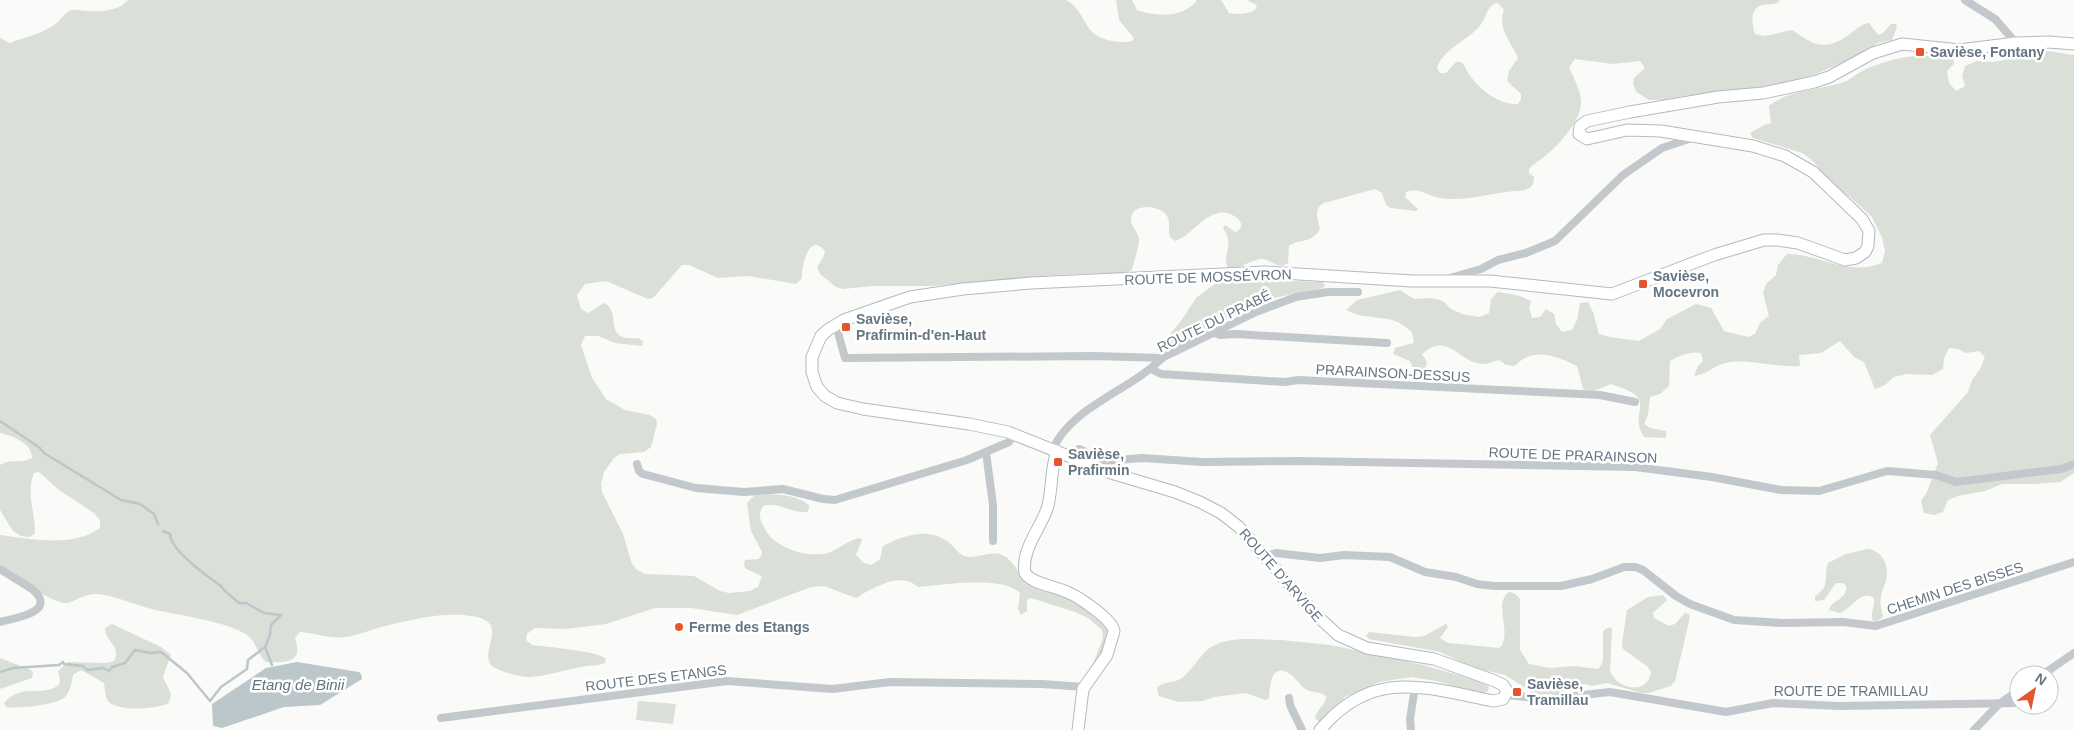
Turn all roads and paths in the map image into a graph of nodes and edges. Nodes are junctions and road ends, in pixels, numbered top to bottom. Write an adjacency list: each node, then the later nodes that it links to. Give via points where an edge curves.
1 (1965, 0): 2 (street, via 1995,19)
2 (2016, 43): 3 (street); 4 (street, via 1959,50 1911,44 1895,46 1873,53 1814,82 1600,118 1584,123 1579,132 1587,139 1634,130)
3 (2074, 44)
4 (1694, 135): 5 (street, via 1662,148 1623,175 1555,241); 5 (street, ROUTE DE MOSSÉVRON, via 1774,152 1810,170 1862,219 1870,234 1865,252 1853,260 1844,260 1798,243 1764,240 1707,257 1612,294 1495,282)
5 (1448, 281): 7 (street, ROUTE DE MOSSÉVRON, via 1255,272 1030,283 910,297)
6 (1358, 292): 8 (street, ROUTE DU PRABÉ, via 1296,297)
7 (836, 325): 10 (street, via 845,358); 13 (street, ROUTE DE MOSSÉVRON, via 819,340 811,362 817,387 830,400 855,408 969,424)
8 (1214, 333): 9 (street); 10 (street, ROUTE DU PRABÉ)
9 (1387, 343)
10 (1162, 358): 11 (street, ROUTE DU PRABÉ)
11 (1151, 369): 12 (street, PRARAINSON-DESSUS, via 1161,374 1285,382 1298,380 1600,395); 14 (street, ROUTE DU PRABÉ, via 1070,424)
12 (1636, 402)
13 (1014, 434): 14 (street, ROUTE DE MOSSÉVRON); 15 (street, via 1011,441)
14 (1055, 450): 16 (street, ROUTE DE MOSSÉVRON); 27 (street, via 1048,505 1033,536 1024,569 1030,578 1077,597 1113,627 1109,650)
15 (986, 452): 17 (street, via 834,500 783,489 744,492 685,486 642,474); 20 (street)
16 (1072, 457): 18 (street, ROUTE DE PRARAINSON, via 1079,449 1105,461 1142,458 1203,462 1320,461 1635,468 1712,477 1781,490 1819,491 1887,471 1936,475 1956,482 2061,469); 19 (street, ROUTE DE MOSSÉVRON)
17 (637, 464)
18 (2074, 464)
19 (1111, 473): 21 (street, ROUTE D'ARVIGE, via 1210,506 1234,523)
20 (993, 542)
21 (1266, 556): 22 (street, CHEMIN DES BISSES, via 1276,553 1316,558 1344,555 1390,557 1425,572 1494,586 1561,586 1624,567 1635,567 1690,604 1734,620 1843,622 1876,626); 29 (street, ROUTE D'ARVIGE, via 1314,613 1338,635 1367,648 1447,663 1499,683 1507,689)
22 (2074, 562)
23 (0, 568): 24 (street, via 32,589 41,602 35,612)
24 (0, 622)
25 (2074, 653): 26 (street)
26 (2057, 665)
27 (1084, 687): 34 (street, ROUTE DES ETANGS, via 890,682 832,689 727,681); 35 (street)
28 (1415, 687): 29 (street, via 1493,701); 37 (street, via 1388,688 1361,696 1337,712); 38 (street)
29 (1507, 695): 32 (street, ROUTE DE TRAMILLAU, via 1546,699 1610,692 1726,712 1779,703 1840,706)
30 (2009, 697): 32 (street)
31 (1289, 698): 36 (street)
32 (1999, 704): 33 (street, ROUTE DE TRAMILLAU); 39 (street)
33 (2009, 704)
34 (441, 718)
35 (1078, 730)
36 (1302, 730)
37 (1320, 730)
38 (1411, 730)
39 (1974, 730)

